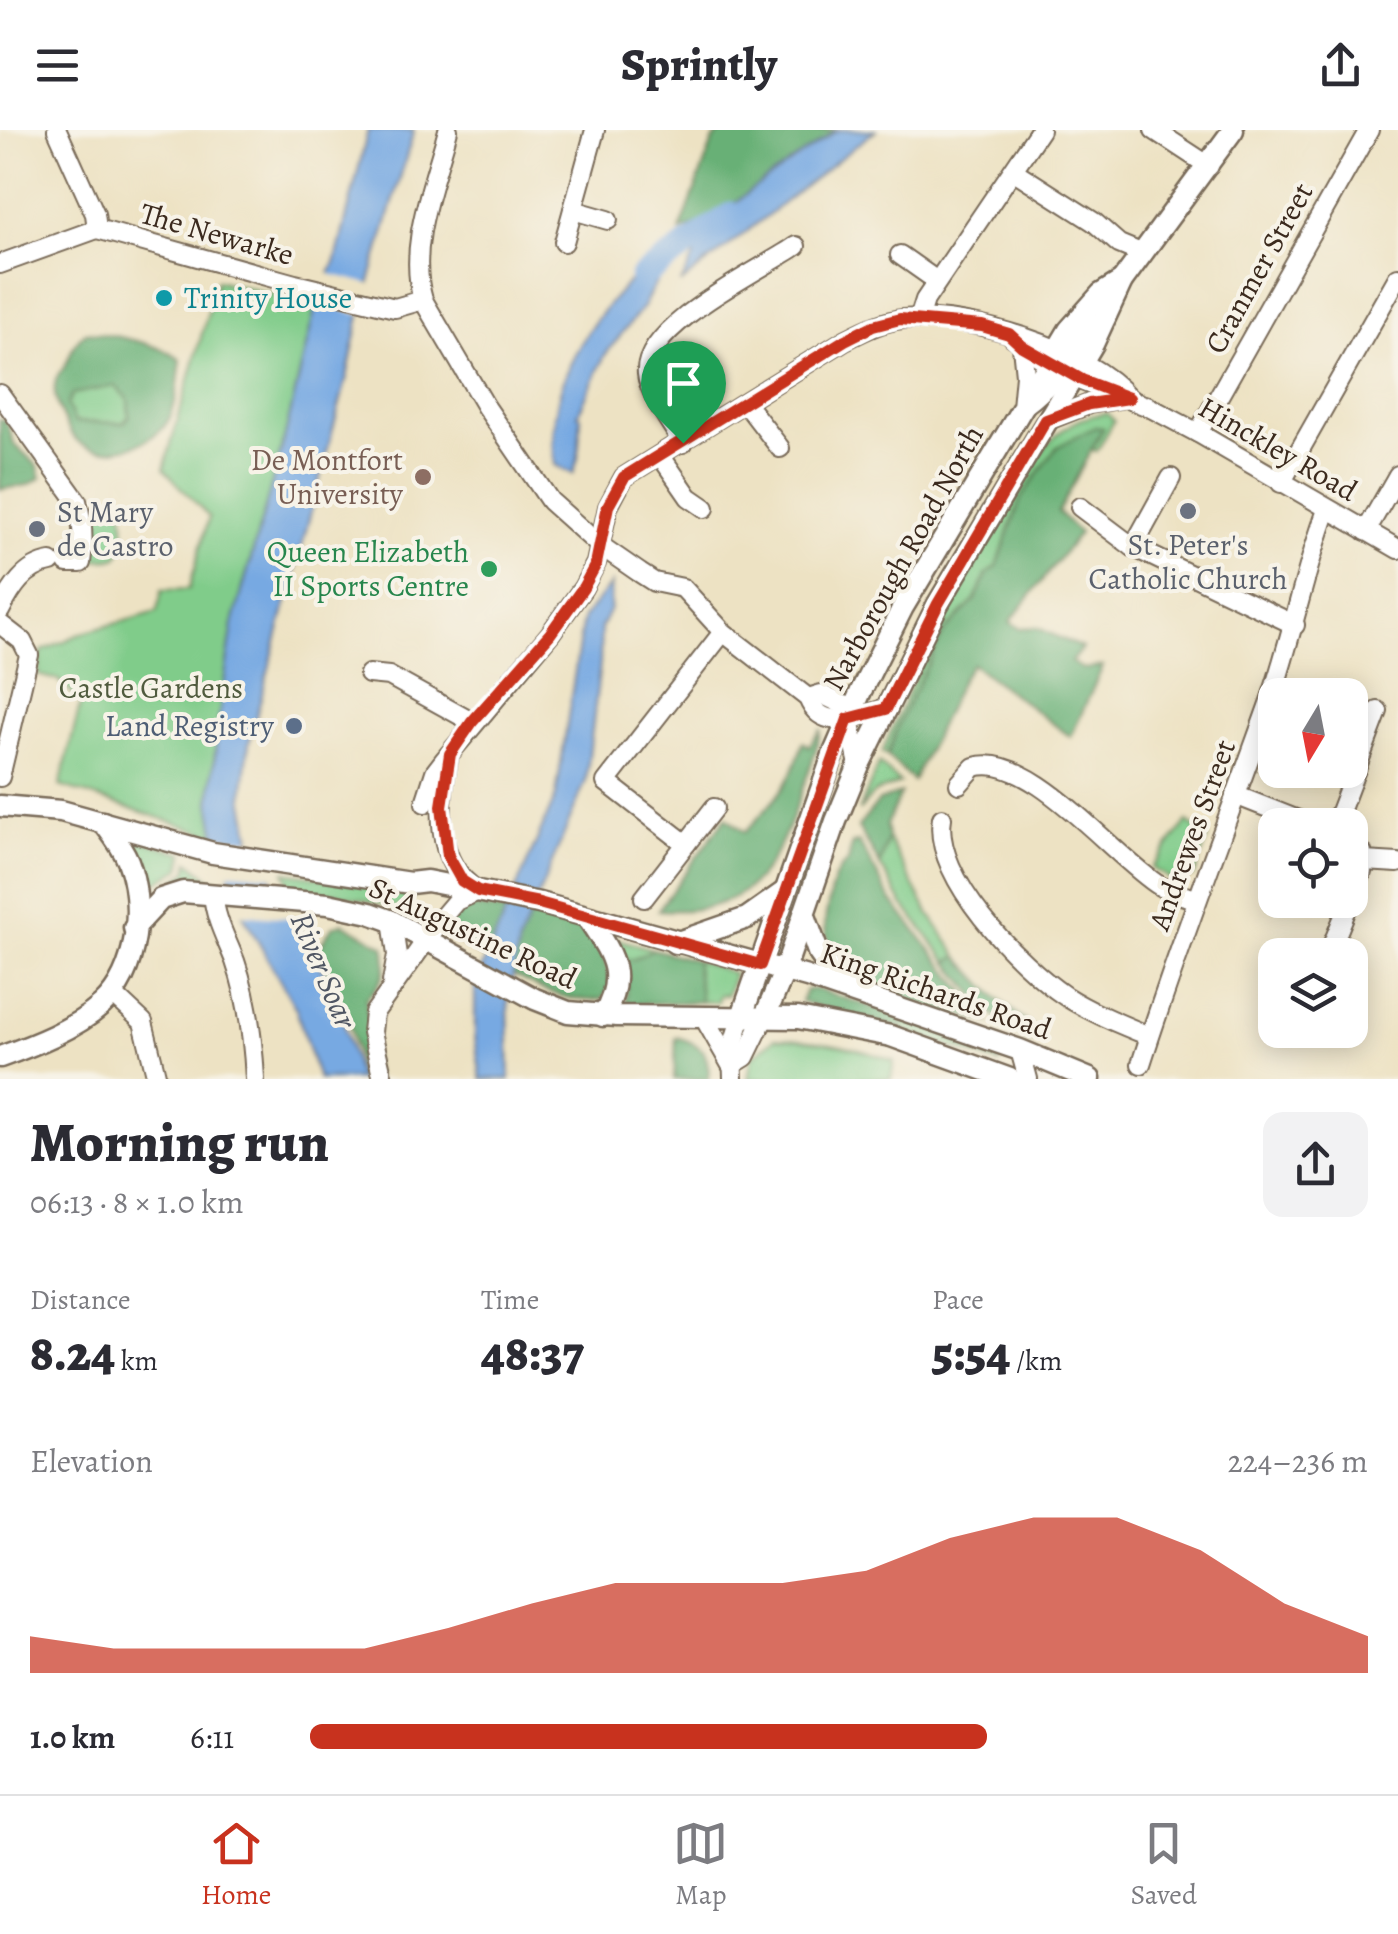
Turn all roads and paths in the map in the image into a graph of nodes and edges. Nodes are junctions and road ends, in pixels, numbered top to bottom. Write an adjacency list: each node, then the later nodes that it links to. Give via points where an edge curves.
1 (57, 130): 12 (street)
2 (448, 130): 21 (street, via 419,240)
3 (595, 130): 10 (street)
4 (1040, 130): 9 (street)
5 (1154, 130): 8 (street)
6 (1232, 130): 8 (main road)
7 (1369, 130): 30 (street, Cranmer Street)
8 (1208, 166): 15 (main road)
9 (1014, 171): 15 (street, via 1118,244); 20 (street)
10 (573, 210): 11 (street); 13 (street)
11 (608, 220)
12 (97, 228): 17 (street, The Newarke); 21 (street, The Newarke, via 395,308)
13 (564, 242)
14 (796, 246): 31 (street, via 682,319 648,360 646,376)
15 (1143, 254): 19 (main road)
16 (900, 255): 20 (street)
17 (0, 264)
18 (1398, 277): 36 (street)
19 (1122, 280): 24 (main road, via 1106,318); 24 (main road, via 1094,300)
20 (938, 281): 22 (street)
21 (423, 300): 41 (street, via 535,481)
22 (918, 319): 23 (street, Hinckley Road, via 982,326); 27 (street, Hinckley Road, via 873,326)
23 (1016, 340): 24 (street, Hinckley Road, via 1036,340); 28 (street, via 1025,374)
24 (1065, 362): 26 (street, Hinckley Road, via 1112,380); 28 (main road, Narborough Road North); 29 (main road, Narborough Road North)
25 (0, 394): 44 (street, via 77,501 83,552 81,563 43,563 22,577)
26 (1129, 398): 29 (street); 30 (street, Hinckley Road)
27 (746, 404): 31 (street, Hinckley Road); 32 (street)
28 (1022, 407): 51 (main road, Narborough Road North, via 904,607)
29 (1046, 420): 49 (main road, Narborough Road North, via 938,604)
30 (1198, 433): 36 (street, Hinckley Road)
31 (683, 443): 33 (street, Hinckley Road)
32 (780, 448)
33 (660, 455): 38 (street); 41 (street, Hinckley Road, via 624,477)
34 (1398, 475): 40 (street)
35 (1171, 478): 42 (street)
36 (1281, 484): 39 (street, Hinckley Road)
37 (1080, 507): 42 (street)
38 (705, 508)
39 (1327, 510): 40 (street, Hinckley Road); 46 (street, Andrewes Street)
40 (1366, 532): 43 (street, Hinckley Road)
41 (598, 544): 47 (street, via 654,582 682,588); 52 (street, Hinckley Road, via 583,588)
42 (1133, 547): 46 (street)
43 (1398, 549)
44 (0, 611)
45 (0, 624): 55 (street, via 29,655)
46 (1295, 625): 57 (street, Andrewes Street)
47 (724, 632): 51 (street, via 808,698 820,694 846,706); 65 (street, via 606,782)
48 (368, 674): 52 (street, via 390,667)
49 (886, 709): 51 (street); 54 (main road, Narborough Road North)
50 (1378, 710): 62 (street)
51 (848, 719): 54 (street); 69 (main road, Narborough Road North)
52 (472, 722): 53 (street, Hinckley Road)
53 (450, 754): 58 (street, Hinckley Road); 68 (street, via 444,841 455,873)
54 (859, 764): 73 (main road, Narborough Road North)
55 (0, 777)
56 (959, 784): 72 (street, via 974,767 1008,770 1072,810 1160,887)
57 (1234, 795): 61 (street); 72 (street, Andrewes Street)
58 (424, 803)
59 (0, 806): 63 (main road, St Augustine Road, via 61,810)
60 (714, 808): 65 (street)
61 (1267, 808)
62 (1341, 808)
63 (103, 822): 68 (main road, St Augustine Road, via 213,853); 76 (main road, via 128,862 136,890)
64 (937, 826): 88 (street, via 978,910 1020,959 1098,1016)
65 (686, 844): 71 (street)
66 (1368, 861): 67 (street)
67 (1398, 863)
68 (481, 892): 74 (main road, St Augustine Road); 77 (street, via 456,901)
69 (784, 892): 78 (main road, via 746,918); 79 (main road, Narborough Road North)
70 (222, 894): 75 (main road, St Augustine Road, via 352,908); 76 (main road, St Augustine Road, via 166,896); 94 (street, via 214,911 241,982)
71 (644, 898)
72 (1196, 899): 88 (street, Andrewes Street)
73 (804, 914): 80 (main road, Narborough Road North); 82 (main road, via 818,952)
74 (587, 917): 78 (main road, St Augustine Road); 84 (main road, via 615,967 615,992)
75 (392, 921): 77 (main road, St Augustine Road); 81 (street, via 397,955)
76 (134, 928): 83 (main road)
77 (426, 939): 81 (street); 84 (main road, St Augustine Road, via 568,1012)
78 (675, 942): 79 (main road, St Augustine Road)
79 (760, 965): 80 (main road, King Richards Road); 86 (main road, Narborough Road North)
80 (784, 972): 82 (main road, King Richards Road); 87 (main road, Narborough Road North)
81 (391, 988): 95 (street, via 371,1026)
82 (845, 989): 89 (main road, King Richards Road)
83 (113, 994): 90 (main road, via 78,1022); 93 (street, via 143,1022)
84 (602, 1016): 85 (main road, St Augustine Road)
85 (703, 1016): 86 (main road, St Augustine Road); 92 (street)
86 (742, 1016): 87 (main road, King Richards Road); 92 (street)
87 (765, 1016): 92 (street); 96 (main road, King Richards Road, via 868,1030)
88 (1150, 1036): 91 (street, Andrewes Street)
89 (1020, 1050): 97 (street); 98 (main road, King Richards Road)
90 (0, 1057)
91 (1140, 1064)
92 (732, 1072)
93 (157, 1079)
94 (256, 1079)
95 (382, 1079)
96 (1010, 1079)
97 (1028, 1079)
98 (1090, 1079)

